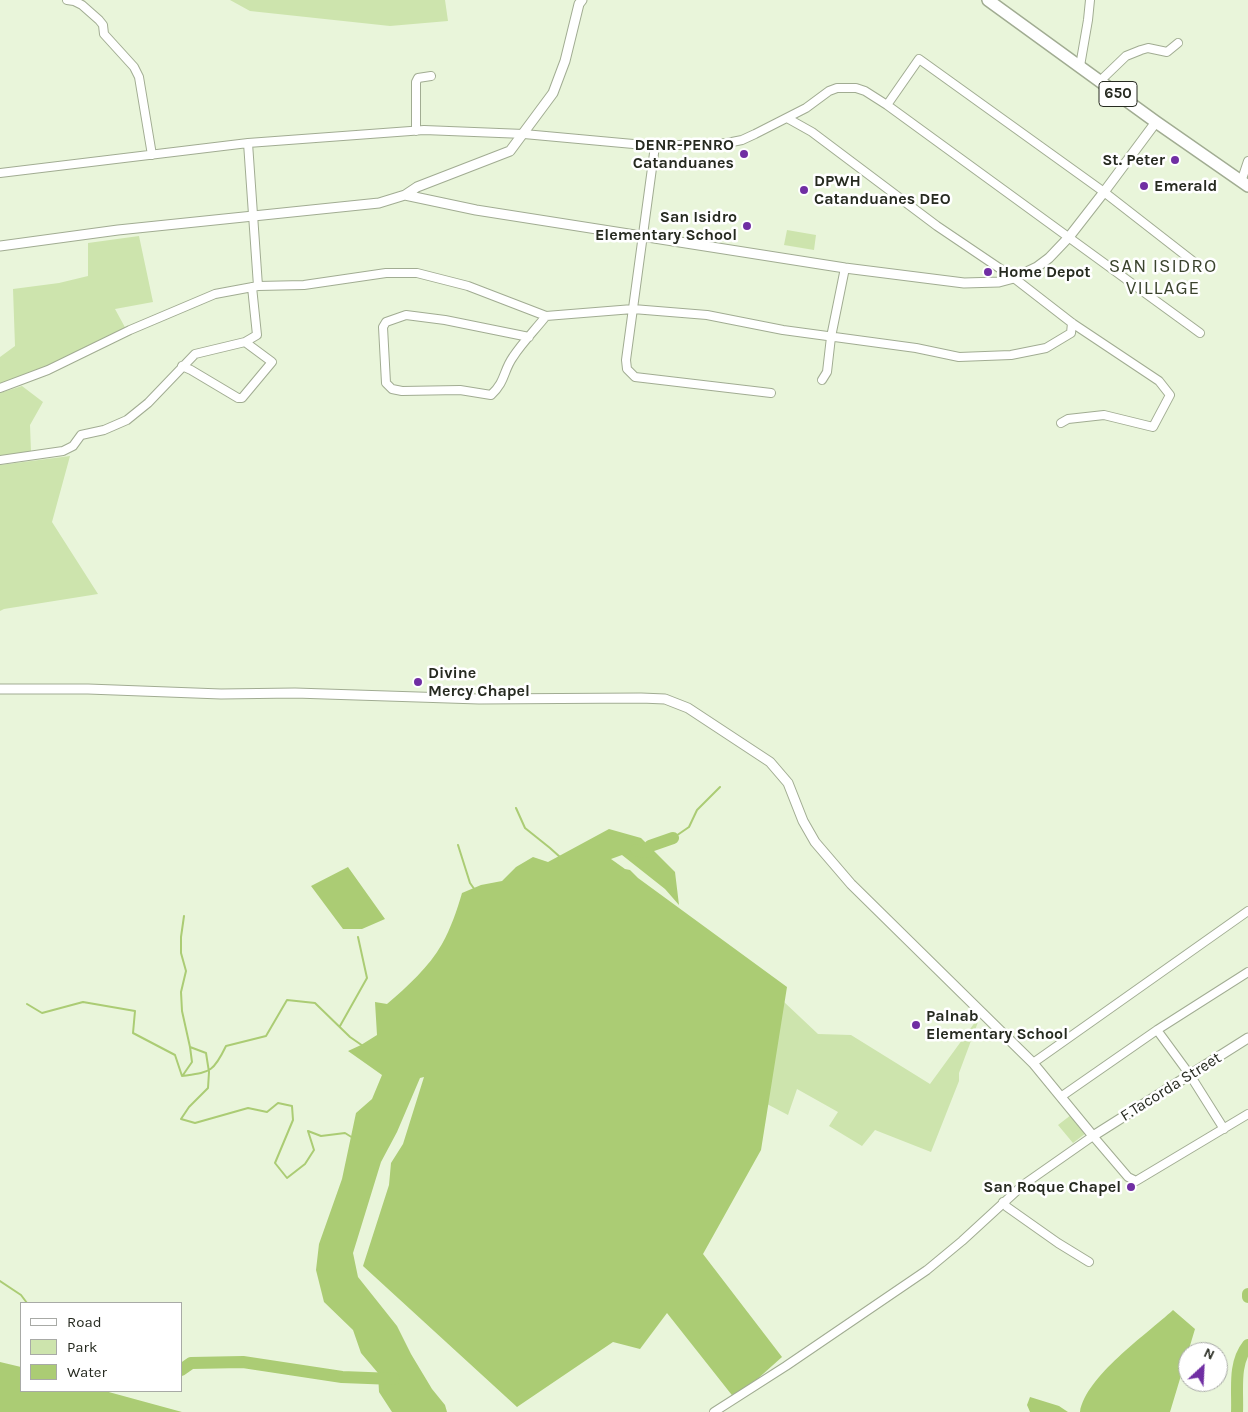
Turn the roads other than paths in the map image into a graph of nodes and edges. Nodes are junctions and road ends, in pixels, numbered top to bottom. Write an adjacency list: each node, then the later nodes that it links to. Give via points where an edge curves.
1 (67, 0): 16 (street, via 82,5 99,20 104,34 134,67 139,78)
2 (582, 0): 13 (street, via 553,93)
3 (988, 0): 6 (main road, 650)
4 (1090, 0): 6 (street)
5 (1178, 42): 8 (street, via 1167,52 1148,48 1126,56)
6 (1080, 66): 8 (main road, 650)
7 (431, 76): 12 (street, via 418,78 416,82)
8 (1100, 81): 11 (main road, 650)
9 (887, 105): 10 (street, via 865,91 837,88); 20 (street, via 919,59); 24 (street)
10 (788, 118): 15 (street, via 727,143); 28 (street)
11 (1156, 122): 19 (main road, 650); 20 (street)
12 (416, 131): 13 (street); 14 (street)
13 (524, 134): 15 (street); 21 (street, via 510,151)
14 (248, 143): 16 (street); 22 (street)
15 (655, 146): 23 (street)
16 (152, 155): 18 (street)
17 (1248, 161): 19 (street)
18 (0, 173)
19 (1245, 184)
20 (1104, 192): 24 (street); 26 (street)
21 (405, 194): 22 (street, via 379,203); 23 (street, via 476,210)
22 (252, 216): 25 (street); 29 (street)
23 (642, 237): 27 (street); 30 (street)
24 (1069, 237): 28 (street, via 1037,267); 33 (street)
25 (0, 246)
26 (1199, 266)
27 (845, 268): 28 (street, via 964,283); 35 (street)
28 (1014, 278): 32 (street)
29 (255, 287): 31 (street, via 304,285 386,273 417,273 468,286); 36 (street, via 257,335); 39 (street, via 215,294 48,370)
30 (633, 309): 31 (street); 35 (street, via 707,316); 40 (street, via 626,360 627,369 635,377)
31 (546, 316): 34 (street)
32 (1072, 323): 35 (street, via 1071,333 1046,348 1011,355 960,357); 41 (street, via 1160,381 1170,395 1153,427 1104,415)
33 (1200, 333)
34 (529, 337): 34 (street, via 406,315 386,322 383,327 386,383 392,389 402,391 460,390 491,395 499,388 512,358)
35 (832, 337): 38 (street, via 828,372)
36 (245, 342): 37 (street, via 195,354); 37 (street, via 272,362 242,398)
37 (182, 366): 42 (street, via 148,403 117,426 81,436 73,446 62,451)
38 (822, 380)
39 (0, 388)
40 (771, 393)
41 (1061, 422)
42 (0, 460)
43 (0, 689): 48 (street, via 479,699 665,699 688,708 770,762 788,784 815,842 851,884)
44 (1248, 911): 48 (street)
45 (1248, 972): 46 (street)
46 (1157, 1030): 49 (street); 50 (street)
47 (1248, 1038): 49 (street, F.Tacorda Street)
48 (1033, 1063): 50 (street)
49 (1190, 1075): 52 (street); 53 (street, F.Tacorda Street)
50 (1062, 1096): 53 (street)
51 (1248, 1114): 52 (street)
52 (1224, 1129): 53 (street, via 1136,1181 1128,1178)
53 (1093, 1136): 54 (street, via 1039,1172)
54 (1003, 1202): 55 (street); 56 (street, via 927,1270)
55 (1089, 1262)
56 (714, 1412)

